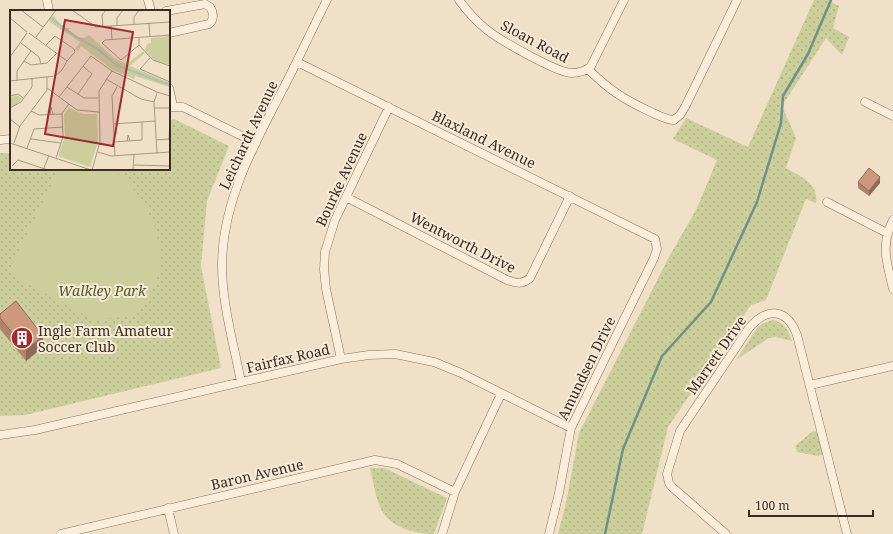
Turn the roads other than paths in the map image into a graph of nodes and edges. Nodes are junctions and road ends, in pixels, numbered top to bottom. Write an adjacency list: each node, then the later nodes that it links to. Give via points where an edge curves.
1 (47, 0): 7 (street)
2 (148, 0): 8 (street)
3 (327, 0): 11 (street, Leichardt Avenue)
4 (459, 0): 12 (street, Sloan Road, via 477,21 505,42 562,71 572,73)
5 (624, 0): 12 (street)
6 (737, 0): 12 (street, via 685,107 674,120 624,100)
7 (49, 10)
8 (150, 10)
9 (170, 10): 10 (street, via 205,4 210,7 213,14 209,24)
10 (170, 33)
11 (297, 62): 15 (street, Blaxland Avenue); 19 (street, Leichardt Avenue)
12 (588, 69)
13 (865, 102): 16 (street)
14 (171, 106): 19 (street, via 184,107)
15 (389, 107): 20 (street, Blaxland Avenue); 21 (street, Bourke Avenue)
16 (893, 116)
17 (10, 139): 18 (street)
18 (0, 140)
19 (256, 143): 29 (street, Leichardt Avenue, via 234,193 223,250 225,296)
20 (570, 196): 21 (street, Wentworth Drive, via 530,278 519,284); 25 (street, Blaxland Avenue, via 650,235)
21 (346, 197): 27 (street, Bourke Avenue, via 330,230 324,261 326,289)
22 (827, 202): 24 (street)
23 (893, 220): 24 (street)
24 (887, 233): 26 (street, via 885,255)
25 (657, 242): 32 (street, Amundsen Drive, via 654,258)
26 (893, 289)
27 (341, 359): 29 (street, Fairfax Road); 31 (street, Fairfax Road, via 385,354 416,357 450,368)
28 (893, 366): 30 (street)
29 (241, 382): 33 (street, Fairfax Road, via 35,430)
30 (810, 385): 40 (street, Marrett Drive, via 792,323 781,314 764,315 749,328 680,431 667,474 669,483); 41 (street, Marrett Drive)
31 (501, 394): 32 (street, Fairfax Road); 34 (street)
32 (571, 428): 39 (street, Amundsen Drive, via 559,493)
33 (0, 435)
34 (455, 492): 35 (street, Baron Avenue, via 397,464 375,460); 38 (street)
35 (168, 508): 36 (street, Baron Avenue); 37 (street)
36 (61, 534)
37 (174, 534)
38 (442, 534)
39 (548, 534)
40 (726, 534)
41 (847, 534)

